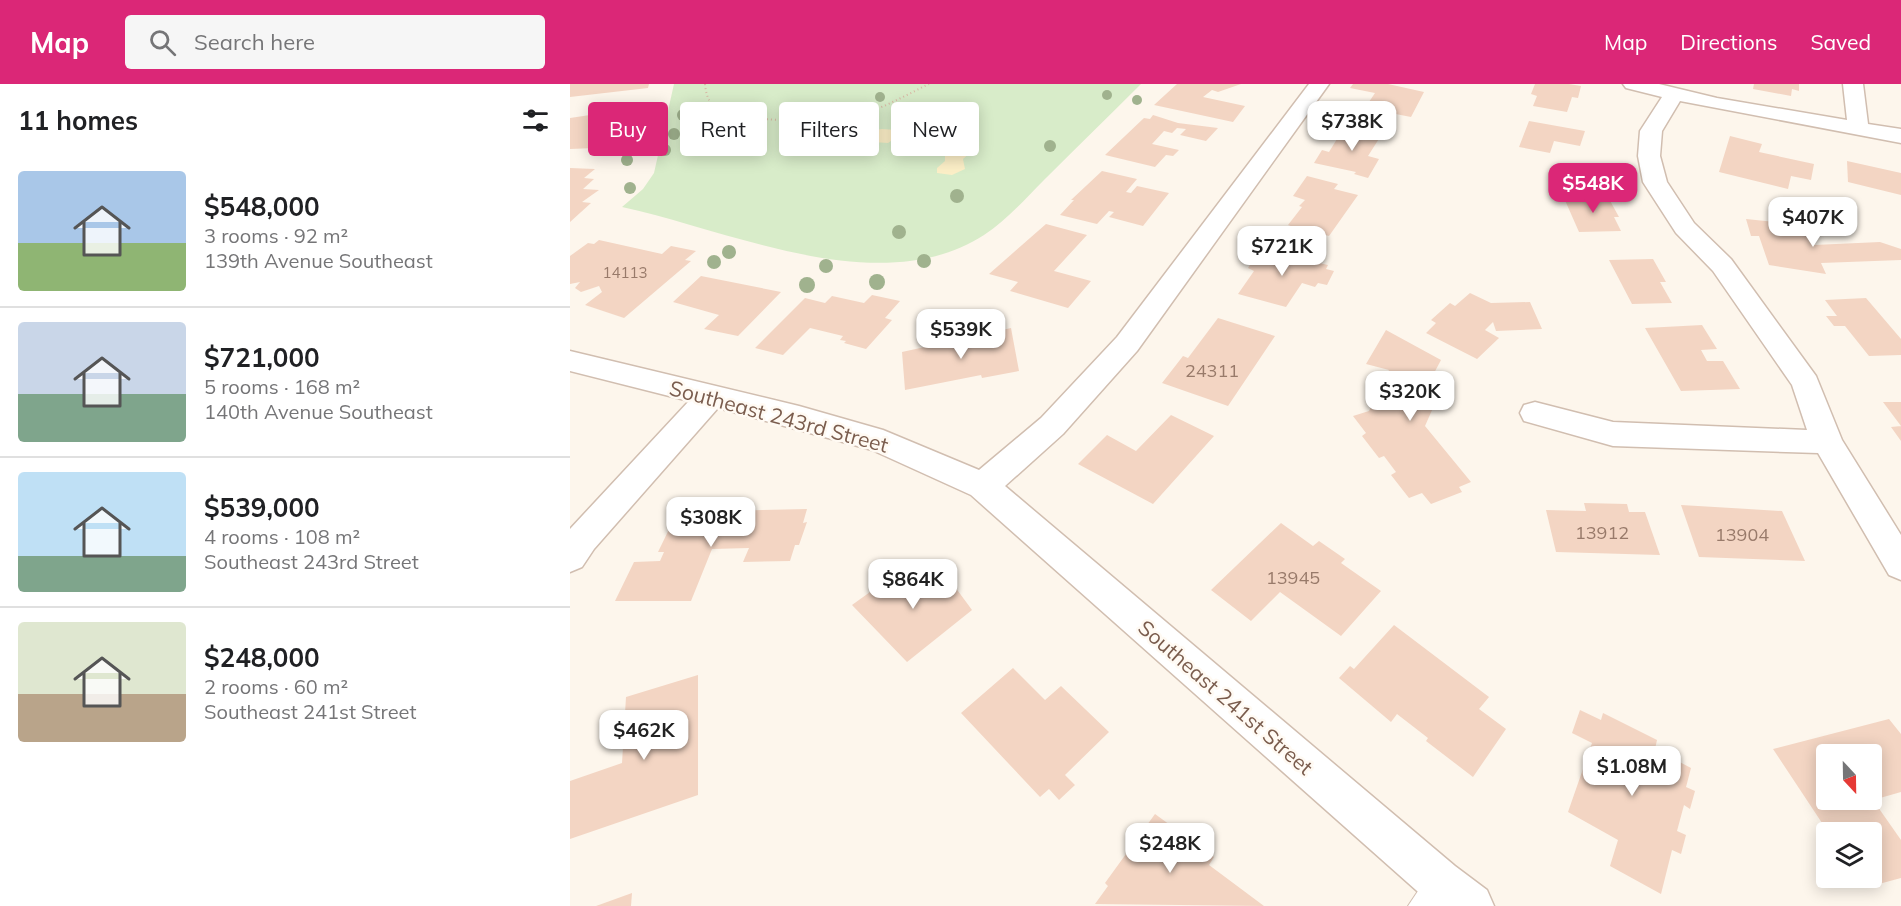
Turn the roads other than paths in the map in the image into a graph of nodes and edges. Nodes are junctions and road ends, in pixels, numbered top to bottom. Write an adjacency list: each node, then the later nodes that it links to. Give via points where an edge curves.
1 (1319, 84): 11 (street, via 1127,344 1052,426)
2 (1633, 84): 4 (street)
3 (1853, 84): 5 (street)
4 (1674, 95): 5 (street); 10 (street, via 1651,131 1649,156 1655,182 1685,228 1722,265 1806,383)
5 (1858, 127): 6 (street)
6 (1901, 136)
7 (570, 361): 8 (street, Southeast 243rd Street)
8 (710, 397): 11 (street, Southeast 243rd Street, via 883,442); 12 (street)
9 (1535, 413): 10 (street, via 1614,434)
10 (1827, 442): 13 (street)
11 (983, 486): 14 (street, Southeast 241st Street)
12 (570, 557)
13 (1901, 566)
14 (1430, 894): 15 (street, Southeast 241st Street)
15 (1471, 906)

